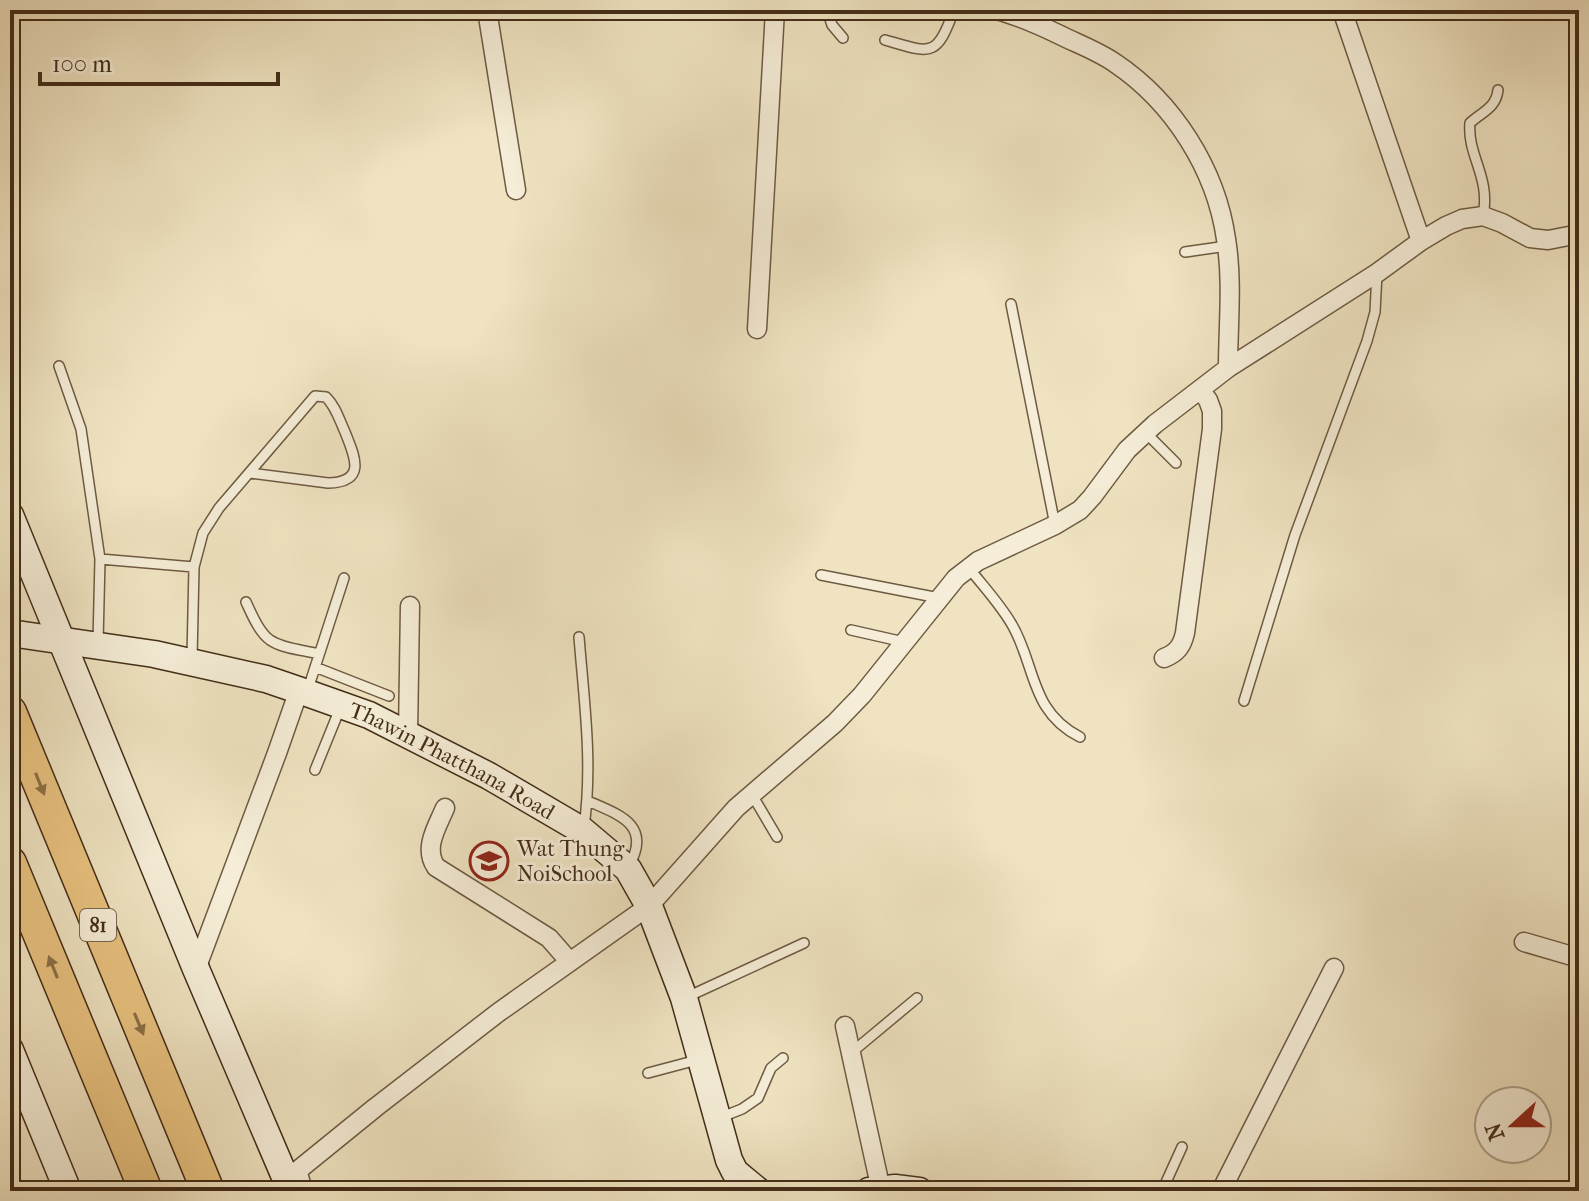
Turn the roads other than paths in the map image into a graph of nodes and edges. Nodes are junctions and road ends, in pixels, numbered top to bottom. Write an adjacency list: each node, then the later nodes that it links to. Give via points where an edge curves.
1 (13, 10): 8 (lane)
2 (487, 10): 12 (street)
3 (775, 10): 20 (street)
4 (827, 10): 9 (lane)
5 (954, 10): 10 (lane, via 946,33 931,49)
6 (997, 10): 16 (street, via 1114,62 1168,110 1208,177)
7 (1342, 10): 15 (street)
8 (10, 30)
9 (843, 38)
10 (885, 40)
11 (1498, 90): 13 (lane, via 1493,107 1470,123 1485,194)
12 (516, 190)
13 (1483, 216): 14 (street, via 1530,238); 15 (street, via 1462,219)
14 (1579, 234)
15 (1421, 241): 18 (street)
16 (1227, 246): 17 (lane); 22 (street)
17 (1185, 252)
18 (1377, 273): 22 (street); 49 (lane, via 1367,341 1295,535)
19 (1011, 304): 28 (lane)
20 (757, 329)
21 (59, 366): 29 (lane, via 81,429)
22 (1228, 368): 23 (street)
23 (1200, 390): 24 (street); 44 (street, via 1212,411 1205,484 1183,641)
24 (1146, 433): 25 (lane); 28 (street, via 1080,510)
25 (1176, 463)
26 (250, 473): 26 (lane, via 315,396 334,405 356,459 349,479 328,483); 30 (lane, via 203,533)
27 (10, 515): 40 (street)
28 (1055, 525): 31 (street)
29 (100, 559): 30 (lane); 42 (lane)
30 (194, 567): 45 (lane)
31 (969, 568): 34 (street); 53 (lane, via 1012,625 1039,695 1056,722)
32 (821, 575): 34 (lane)
33 (344, 578): 43 (lane)
34 (939, 598): 41 (street)
35 (246, 602): 43 (lane, via 269,640)
36 (410, 606): 52 (street)
37 (851, 630): 41 (lane)
38 (10, 633): 40 (street, Thawin Phatthana Road)
39 (579, 637): 56 (lane)
40 (62, 641): 42 (street, Thawin Phatthana Road); 68 (street)
41 (904, 642): 55 (street, via 835,723)
42 (98, 646): 45 (street, Thawin Phatthana Road)
43 (319, 654): 46 (lane)
44 (1164, 658)
45 (192, 661): 47 (street, Thawin Phatthana Road)
46 (315, 667): 47 (lane); 48 (lane)
47 (303, 692): 50 (street, Thawin Phatthana Road); 68 (street)
48 (389, 696)
49 (1244, 701)
50 (342, 705): 52 (street, Thawin Phatthana Road); 54 (lane)
51 (10, 712): 83 (highway, 81, one-way to 83)
52 (408, 735): 58 (street, Thawin Phatthana Road)
53 (1080, 737)
54 (315, 770)
55 (751, 793): 59 (lane); 62 (street)
56 (588, 801): 58 (lane); 61 (lane, via 624,817 632,827 637,843)
57 (445, 808): 66 (street, via 429,848 436,867 549,938)
58 (583, 831): 61 (street, Thawin Phatthana Road)
59 (777, 837)
60 (10, 863): 79 (highway, one-way to 60)
61 (628, 869): 62 (street, Thawin Phatthana Road)
62 (649, 906): 66 (street); 69 (street, Thawin Phatthana Road)
63 (1524, 942): 65 (street)
64 (804, 943): 69 (lane)
65 (1579, 958)
66 (570, 962): 80 (street, via 376,1107)
67 (1334, 968): 87 (street)
68 (196, 969): 80 (street)
69 (684, 998): 75 (street, Thawin Phatthana Road)
70 (917, 998): 73 (lane)
71 (845, 1026): 73 (street)
72 (10, 1050): 82 (street)
73 (851, 1053): 81 (street)
74 (783, 1058): 77 (lane, via 771,1068 758,1098)
75 (700, 1059): 76 (lane); 77 (street, Thawin Phatthana Road)
76 (648, 1073)
77 (716, 1119): 84 (street, Thawin Phatthana Road, via 735,1172)
78 (1182, 1147): 86 (lane)
79 (141, 1180)
80 (296, 1183)
81 (875, 1190): 85 (street)
82 (68, 1191)
83 (208, 1191)
84 (758, 1191)
85 (919, 1191)
86 (1162, 1191)
87 (1221, 1191)

